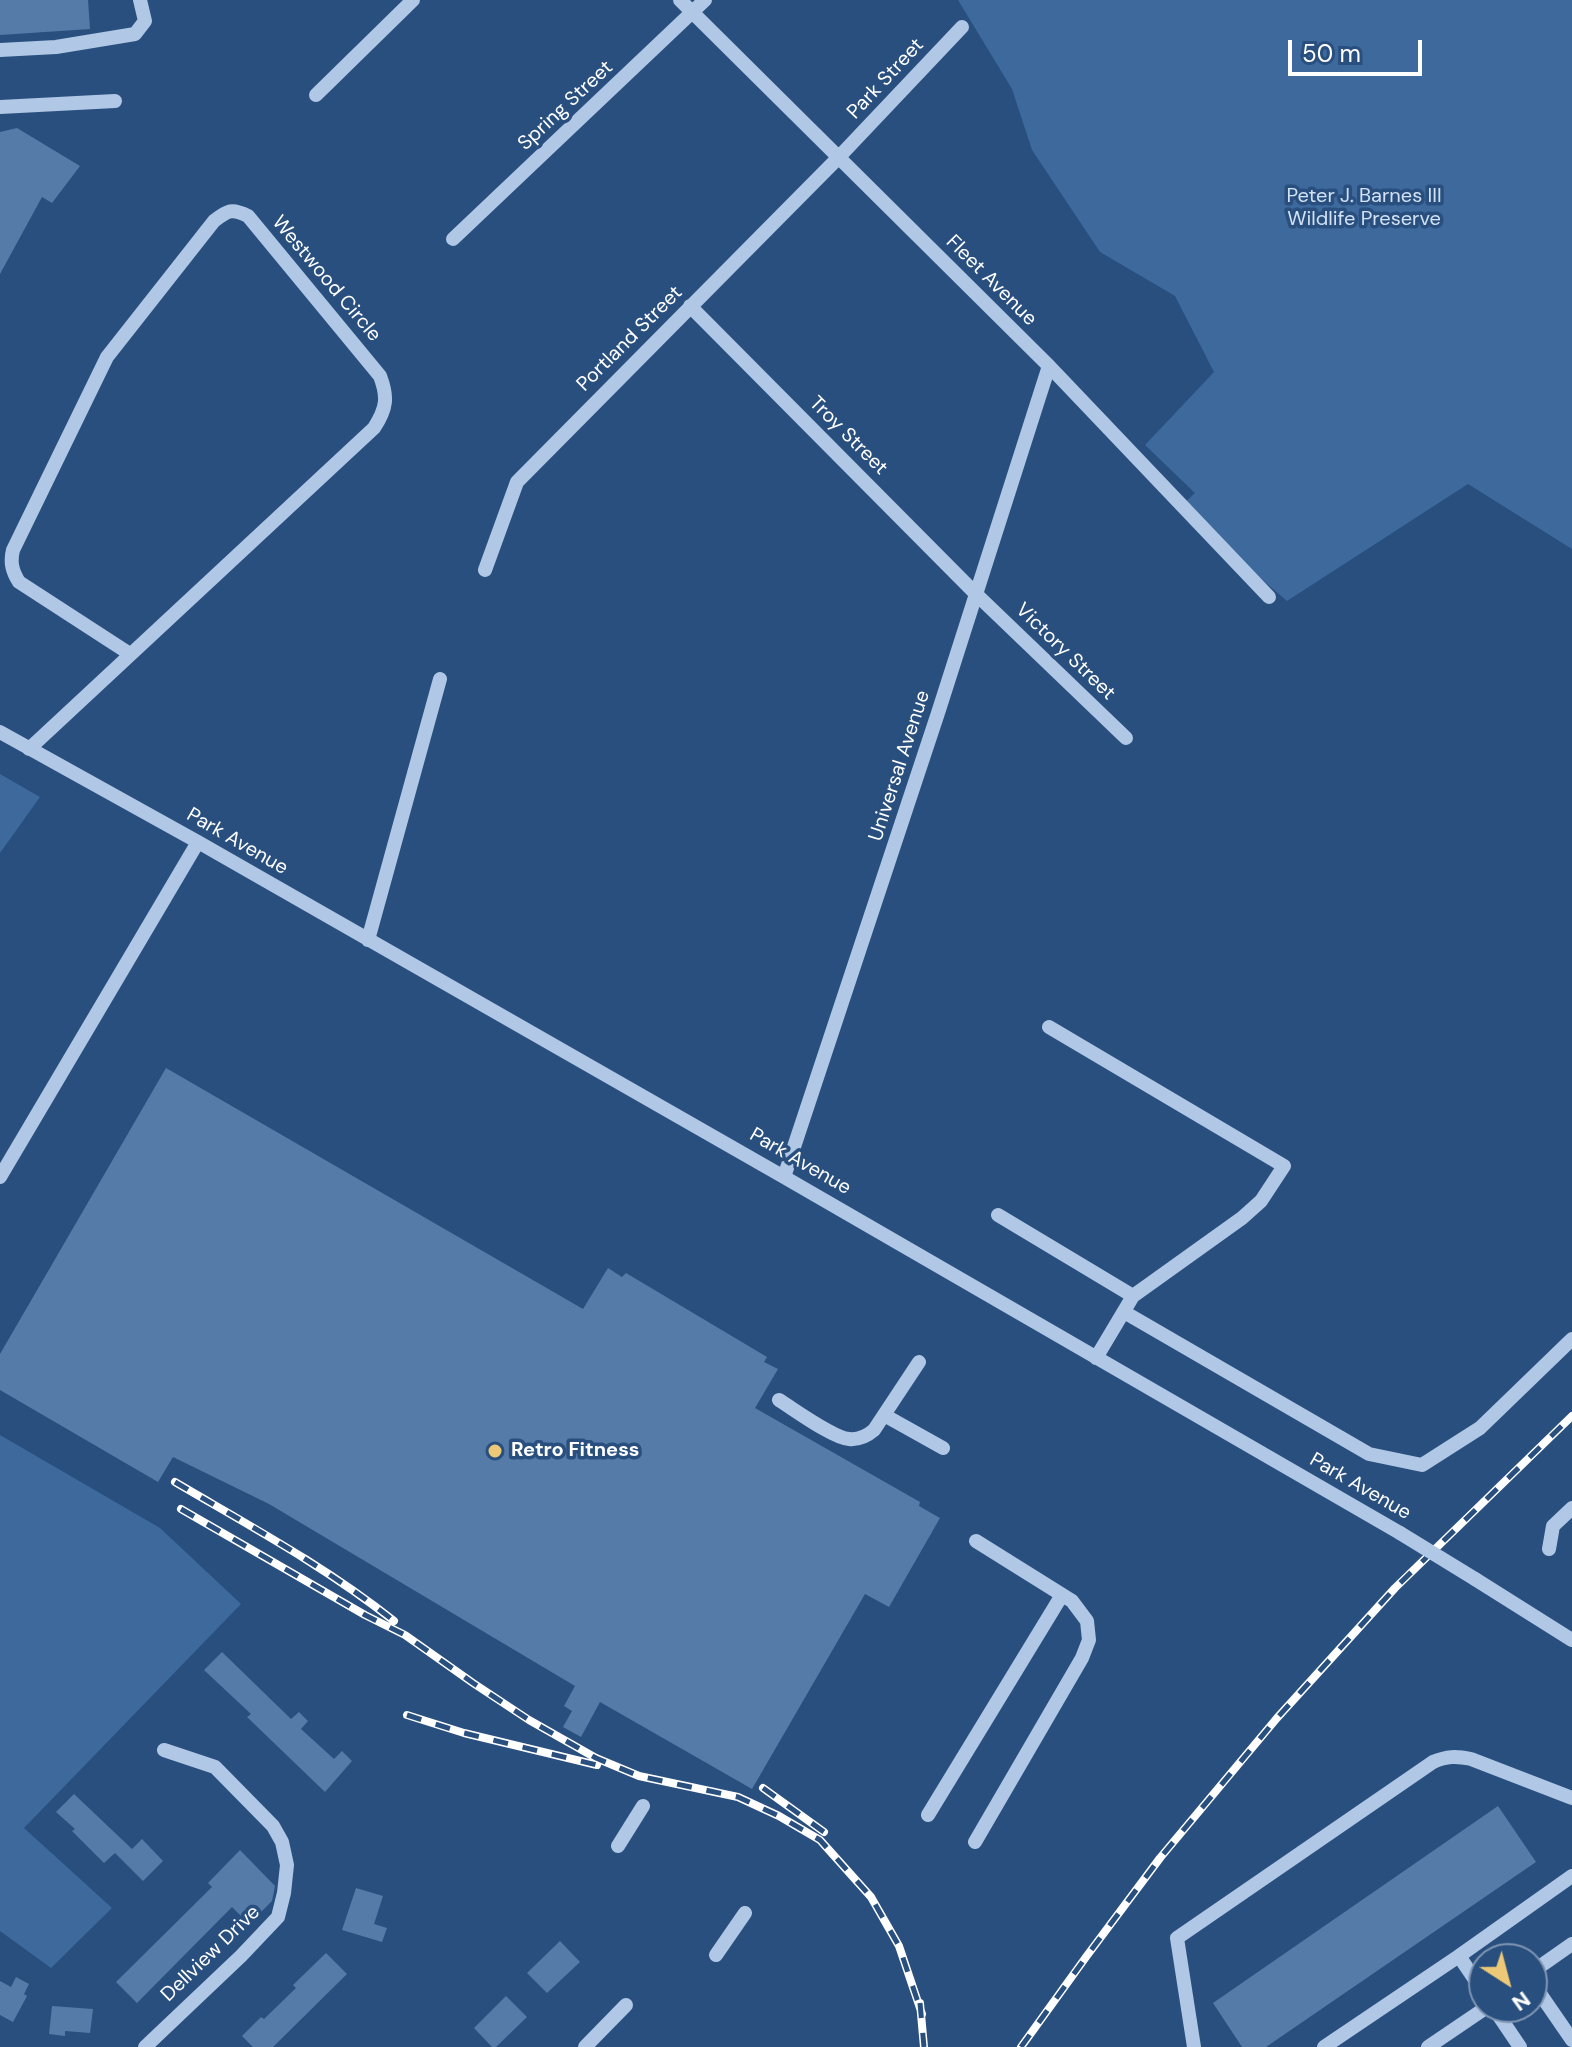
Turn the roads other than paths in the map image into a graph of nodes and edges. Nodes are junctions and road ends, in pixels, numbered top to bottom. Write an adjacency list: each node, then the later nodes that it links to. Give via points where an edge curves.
1 (140, 0): 7 (street, via 145,21 135,34)
2 (413, 0): 8 (street)
3 (680, 0): 5 (street, Fleet Avenue)
4 (705, 0): 5 (street, Spring Street)
5 (693, 13): 11 (street, Fleet Avenue); 12 (street, Spring Street)
6 (962, 27): 11 (street, Park Street)
7 (0, 50)
8 (316, 95)
9 (115, 101): 10 (street)
10 (0, 107)
11 (838, 158): 13 (street, Portland Street); 14 (street, Fleet Avenue)
12 (453, 239)
13 (690, 306): 15 (street, Portland Street, via 517,482); 16 (street, Troy Street)
14 (1049, 366): 16 (street, Universal Avenue); 17 (street, Fleet Avenue)
15 (485, 570)
16 (977, 595): 21 (street, Victory Street); 27 (street, Universal Avenue)
17 (1269, 597)
18 (130, 654): 18 (street, Westwood Circle, via 19,582 12,568 13,550 107,357 214,221 226,211 238,211 248,216 380,376 386,403 374,428); 22 (street, Westwood Circle)
19 (440, 679): 24 (street)
20 (0, 732): 22 (street, Park Avenue)
21 (1126, 738)
22 (29, 749): 23 (street, Park Avenue)
23 (198, 842): 24 (street, Park Avenue); 26 (street)
24 (368, 940): 27 (street, Park Avenue)
25 (1049, 1027): 29 (street, via 1284,1166 1261,1201 1242,1218)
26 (0, 1177)
27 (784, 1177): 32 (street, Park Avenue)
28 (998, 1215): 29 (street)
29 (1133, 1296): 30 (street)
30 (1124, 1312): 31 (street, via 1369,1454 1422,1465 1480,1428); 32 (street)
31 (1572, 1339)
32 (1096, 1358): 41 (street, Park Avenue, bridge, via 1400,1533)
33 (919, 1362): 35 (street)
34 (779, 1400): 35 (street, via 850,1439 865,1437)
35 (884, 1415): 36 (street)
36 (943, 1448)
37 (1572, 1508): 39 (street, via 1553,1526)
38 (976, 1541): 40 (street)
39 (1549, 1549)
40 (1062, 1595): 45 (street); 46 (street, via 1087,1621 1089,1640)
41 (1572, 1640)
42 (164, 1750): 60 (street, Dellview Drive, via 215,1767 273,1826 287,1865 278,1917)
43 (1572, 1798): 62 (street, via 1471,1759 1455,1756 1433,1762 1177,1938)
44 (643, 1806): 47 (street)
45 (928, 1815)
46 (975, 1842)
47 (618, 1846)
48 (1572, 1876): 52 (street)
49 (745, 1913): 51 (street)
50 (1572, 1944): 53 (street)
51 (716, 1955)
52 (1459, 1956): 54 (street); 63 (street)
53 (1548, 1961)
54 (1468, 1969)
55 (626, 2005): 61 (street)
56 (1548, 2005): 59 (street)
57 (1468, 2020): 64 (street)
58 (1504, 2023): 65 (street)
59 (1572, 2040)
60 (145, 2047)
61 (585, 2047)
62 (1194, 2047)
63 (1324, 2047)
64 (1428, 2047)
65 (1520, 2047)

